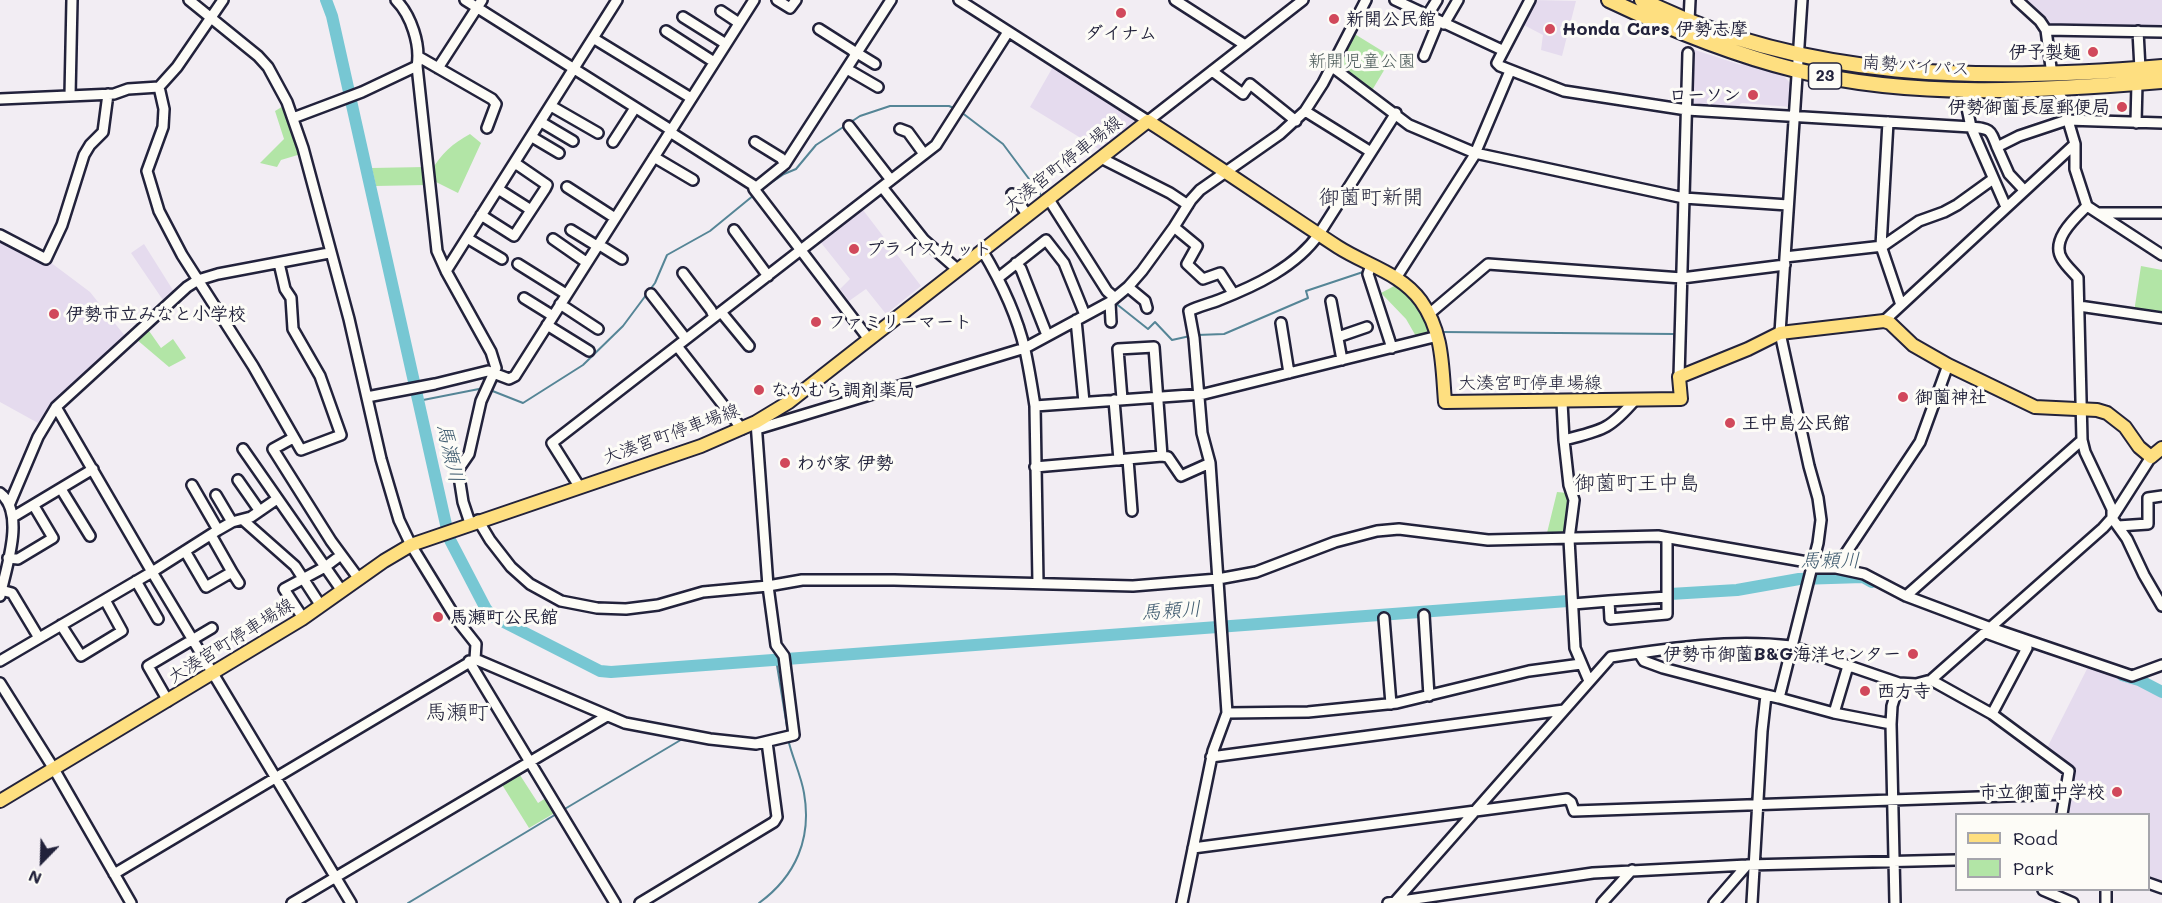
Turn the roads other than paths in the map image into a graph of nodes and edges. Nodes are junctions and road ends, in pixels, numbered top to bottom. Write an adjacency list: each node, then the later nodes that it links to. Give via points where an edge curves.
1 (72, 0): 64 (street)
2 (189, 0): 27 (street)
3 (223, 0): 27 (street)
4 (396, 0): 46 (street, via 416,40)
5 (465, 0): 24 (street)
6 (618, 0): 38 (street)
7 (754, 0): 30 (street)
8 (777, 0): 9 (street, via 790,8)
9 (796, 0)
10 (959, 0): 36 (street)
11 (1175, 0): 40 (street)
12 (1303, 0): 40 (street)
13 (1366, 0): 49 (street)
14 (1395, 0): 26 (street)
15 (1437, 0): 26 (street)
16 (1458, 0): 31 (street)
17 (1530, 0): 41 (street)
18 (1610, 0): 55 (highway, 南勢バイパス / 23, via 1715,46)
19 (1642, 0): 29 (highway, 南勢バイパス / 23)
20 (1690, 0): 29 (street)
21 (1802, 0): 45 (street)
22 (2017, 0): 33 (street)
23 (886, 2): 43 (street)
24 (479, 4): 51 (street); 52 (street)
25 (721, 11): 30 (street)
26 (1427, 16): 31 (street)
27 (211, 17): 60 (street); 73 (street, via 268,67)
28 (683, 17): 39 (street)
29 (1689, 21): 45 (highway, 南勢バイパス / 23)
30 (739, 23): 39 (street)
31 (1441, 23): 41 (street); 44 (street)
32 (819, 29): 43 (street)
33 (2046, 30): 35 (street); 59 (street)
34 (666, 31): 47 (street)
35 (2138, 31): 37 (street); 57 (street)
36 (1008, 32): 75 (street); 96 (street, via 936,145)
37 (2162, 32)
38 (593, 38): 52 (street); 65 (street)
39 (726, 44): 47 (street)
40 (1245, 45): 56 (street)
41 (1502, 50): 54 (street, via 1497,65)
42 (1688, 53): 69 (street)
43 (856, 54): 48 (street); 53 (street)
44 (1424, 56)
45 (1799, 56): 55 (street); 59 (highway, 南勢バイパス / 23, via 1888,70)
46 (418, 61): 51 (street); 73 (street, via 362,92); 145 (street, via 433,229)
47 (714, 62): 65 (street)
48 (875, 63)
49 (1331, 66): 70 (street); 71 (street)
50 (2162, 67): 57 (highway, 南勢バイパス / 23)
51 (438, 68): 83 (street, via 492,99 496,104)
52 (573, 69): 67 (street); 68 (street)
53 (847, 69): 61 (street); 100 (street)
54 (1510, 70): 69 (street, via 1564,92); 95 (street)
55 (1798, 70): 62 (highway, 南勢バイパス / 23, via 1897,86); 72 (street)
56 (1212, 71): 75 (street); 76 (street, via 1243,94 1250,84)
57 (2138, 76): 58 (highway, 南勢バイパス / 23); 59 (highway, 南勢バイパス / 23); 79 (street)
58 (2162, 81)
59 (2053, 82): 62 (highway, 南勢バイパス / 23); 74 (street)
60 (159, 87): 63 (street); 151 (street, via 164,101 163,127 147,171 159,211)
61 (878, 87)
62 (1968, 88): 82 (street)
63 (108, 94): 64 (street); 127 (street, via 103,132 84,155 62,225 46,258)
64 (70, 96): 66 (street)
65 (691, 98): 85 (street)
66 (0, 99)
67 (551, 106): 77 (street); 86 (street)
68 (635, 108): 85 (street); 89 (street)
69 (1687, 110): 72 (street); 112 (street)
70 (1305, 111): 76 (street); 93 (street)
71 (1396, 113): 93 (street); 95 (street, via 1410,125)
72 (1794, 115): 78 (street); 114 (street)
73 (293, 118): 134 (street)
74 (2067, 120): 79 (street); 91 (street); 92 (street)
75 (1148, 121): 98 (main road, 大湊宮町停車場線); 101 (main road, 大湊宮町停車場線)
76 (1296, 121): 101 (street)
77 (542, 122): 87 (street); 88 (street)
78 (1888, 122): 82 (street); 131 (street)
79 (2136, 123): 80 (street)
80 (2162, 123)
81 (849, 126): 104 (street)
82 (1971, 127): 92 (street, via 1988,128); 102 (street)
83 (487, 128)
84 (900, 129): 96 (street, via 908,132)
85 (670, 131): 97 (street); 109 (street, via 753,185)
86 (598, 133)
87 (532, 136): 94 (street); 99 (street)
88 (573, 141)
89 (613, 142)
90 (755, 142): 100 (street)
91 (2075, 144): 108 (street); 115 (street, via 2075,169)
92 (1997, 147): 108 (street, via 2009,174)
93 (1371, 152): 126 (street)
94 (559, 153)
95 (1475, 153): 112 (street); 149 (street)
96 (924, 154): 104 (street)
97 (654, 157): 103 (street); 122 (street)
98 (1101, 158): 111 (main road, 大湊宮町停車場線); 113 (street)
99 (515, 163): 107 (street); 117 (street, via 547,184)
100 (786, 164): 109 (street)
101 (1226, 171): 113 (street, via 1200,190); 126 (main road, 大湊宮町停車場線)
102 (1993, 179): 116 (street); 131 (street, via 1957,205 1919,221)
103 (693, 180)
104 (891, 180): 106 (street)
105 (567, 187): 122 (street)
106 (882, 187): 132 (street); 144 (street, via 924,240)
107 (498, 189): 117 (street); 121 (street)
108 (2024, 190): 116 (street)
109 (757, 193): 132 (street)
110 (1012, 194): 120 (street)
111 (1048, 198): 120 (main road, 大湊宮町停車場線); 157 (street)
112 (1684, 198): 114 (street); 150 (street)
113 (1188, 205): 123 (street)
114 (1788, 205): 138 (street)
115 (2087, 206): 118 (street); 161 (street, via 2059,244 2061,258 2078,278)
116 (2006, 207): 160 (street)
117 (531, 210): 121 (street, via 514,236)
118 (2099, 213): 119 (street); 135 (street)
119 (2162, 213)
120 (1027, 214): 133 (main road, 大湊宮町停車場線)
121 (481, 215): 128 (street)
122 (615, 218): 130 (street)
123 (1174, 228): 152 (street); 153 (street, via 1197,246 1186,264 1203,279 1220,273)
124 (571, 230): 130 (street)
125 (734, 230): 147 (street)
126 (1319, 234): 143 (main road, 大湊宮町停車場線); 153 (street, via 1284,268)
127 (0, 235)
128 (466, 238): 136 (street); 145 (street)
129 (553, 239): 139 (street)
130 (597, 245): 137 (street); 139 (street)
131 (1881, 246): 138 (street); 160 (street)
132 (801, 250): 147 (street); 178 (street)
133 (982, 250): 144 (main road, 大湊宮町停車場線); 148 (street)
134 (329, 253): 140 (street); 192 (street)
135 (2162, 255)
136 (502, 259)
137 (622, 259)
138 (1785, 261): 150 (street); 174 (street)
139 (586, 262): 154 (street)
140 (279, 263): 151 (street); 202 (street, via 291,298 293,329 320,376 341,435 301,450)
141 (1016, 263): 148 (street); 166 (street, via 1046,240 1064,263); 175 (street)
142 (518, 264): 154 (street)
143 (1371, 265): 149 (main road, 大湊宮町停車場線); 183 (street, via 1368,274)
144 (957, 269): 178 (main road, 大湊宮町停車場線)
145 (446, 271): 187 (street, via 491,352)
146 (683, 273): 164 (street)
147 (768, 276): 164 (street)
148 (998, 278): 182 (street)
149 (1396, 278): 163 (main road, 大湊宮町停車場線, via 1416,295)
150 (1682, 278): 163 (street, via 1488,264); 189 (street)
151 (198, 280): 198 (street); 202 (street)
152 (1128, 287): 157 (street); 162 (street, via 1145,301)
153 (1233, 293): 190 (street, via 1189,311)
154 (566, 294): 159 (street)
155 (651, 294): 179 (street)
156 (524, 298): 165 (street)
157 (1112, 300): 166 (street); 169 (street)
158 (1331, 301): 177 (street)
159 (560, 304): 165 (street); 173 (street)
160 (1901, 305): 168 (street)
161 (2079, 306): 167 (street); 199 (street)
162 (1147, 308)
163 (1429, 314): 176 (main road, 大湊宮町停車場線)
164 (718, 315): 179 (street); 181 (street)
165 (553, 316): 171 (street)
166 (1081, 317): 175 (street); 195 (street)
167 (2162, 318)
168 (1884, 321): 174 (main road); 186 (main road, via 1913,345)
169 (1111, 322)
170 (1281, 323): 188 (street)
171 (547, 325): 184 (street); 187 (street, via 513,378)
172 (1367, 327): 177 (street)
173 (598, 329)
174 (1780, 333): 189 (main road); 241 (street, via 1821,520)
175 (1047, 335): 182 (street)
176 (1438, 336): 183 (street); 196 (main road, 大湊宮町停車場線, via 1445,402)
177 (1338, 337): 185 (street)
178 (868, 338): 200 (main road, 大湊宮町停車場線)
179 (686, 339): 180 (street)
180 (677, 346): 201 (street); 214 (street, via 552,443)
181 (749, 346)
182 (1024, 348): 197 (street); 200 (street)
183 (1392, 348): 185 (street)
184 (589, 351)
185 (1342, 360): 188 (street)
186 (1948, 365): 199 (main road, via 2035,407); 238 (street, via 1920,442)
187 (494, 372): 192 (street); 227 (street, via 469,454 458,470 463,502)
188 (1289, 373): 190 (street)
189 (1679, 377): 194 (main road, 大湊宮町停車場線, via 1681,399)
190 (1199, 394): 191 (street); 209 (street, via 1202,433)
191 (1158, 396): 193 (street); 193 (street, via 1154,347 1118,349); 207 (street)
192 (367, 397): 233 (street, via 399,520)
193 (1118, 400): 195 (street); 208 (street)
194 (1635, 400): 196 (main road, 大湊宮町停車場線); 203 (street, via 1616,422)
195 (1084, 402): 197 (street)
196 (1562, 402): 203 (street)
197 (1035, 406): 210 (street)
198 (56, 407): 211 (street); 220 (street, via 38,437)
199 (2080, 409): 204 (street); 206 (main road, via 2107,413 2125,427 2139,447)
200 (756, 426): 201 (main road, 大湊宮町停車場線); 248 (street)
201 (742, 429): 214 (main road, 大湊宮町停車場線)
202 (293, 438): 235 (street, via 273,449)
203 (1564, 440): 232 (street, via 1574,500)
204 (2082, 440): 228 (street); 252 (street)
205 (243, 449): 219 (street)
206 (2159, 451): 228 (street)
207 (1162, 456): 208 (street); 209 (street, via 1181,476)
208 (1123, 460): 210 (street); 223 (street)
209 (1210, 463): 244 (street)
210 (1035, 467): 247 (street)
211 (93, 469): 215 (street); 239 (street)
212 (238, 480): 222 (street)
213 (192, 485): 229 (street)
214 (579, 486): 227 (main road, 大湊宮町停車場線)
215 (61, 489): 221 (street); 230 (street)
216 (0, 493): 220 (street)
217 (216, 495): 226 (street)
218 (2162, 495): 228 (street, via 2148,498 2148,524)
219 (277, 499): 222 (street); 237 (street)
220 (10, 503): 224 (street)
221 (34, 506): 224 (street); 236 (street, via 53,538 18,559)
222 (259, 510): 225 (street)
223 (1132, 511)
224 (13, 517): 236 (street)
225 (243, 520): 226 (street); 242 (street, via 295,566)
226 (232, 522): 229 (street)
227 (474, 522): 233 (main road, 大湊宮町停車場線); 248 (street, via 530,584 577,605 626,609 703,592)
228 (2115, 522): 251 (street, via 2144,575); 265 (street)
229 (215, 532): 234 (street); 240 (street)
230 (90, 536)
231 (1667, 538): 232 (street); 241 (street); 253 (street)
232 (1569, 539): 244 (street, via 1488,540 1399,529 1377,531 1335,542 1256,572); 256 (street)
233 (411, 545): 243 (main road, 大湊宮町停車場線); 270 (street, via 476,644)
234 (185, 551): 239 (street); 240 (street, via 206,587)
235 (341, 555): 237 (street); 243 (street)
236 (8, 558): 250 (street)
237 (325, 567): 242 (street); 249 (street)
238 (1836, 568): 241 (street); 252 (street, via 1864,574)
239 (152, 572): 245 (street); 267 (street)
240 (232, 572): 246 (street)
241 (1810, 572): 268 (street)
242 (303, 579): 257 (street); 260 (street, via 284,589)
243 (359, 579): 249 (main road, 大湊宮町停車場線)
244 (1218, 579): 247 (street, via 1133,586); 286 (street)
245 (136, 581): 254 (street); 262 (street)
246 (239, 583)
247 (1038, 583): 248 (street, via 835,579)
248 (768, 586): 291 (street, via 776,645 784,656 794,735)
249 (342, 591): 257 (main road, 大湊宮町停車場線)
250 (1, 593): 266 (street, via 12,593)
251 (2159, 593): 258 (street)
252 (1906, 596): 265 (street)
253 (1667, 597): 255 (street); 255 (street, via 1667,614 1622,618 1610,618)
254 (105, 600): 263 (street); 263 (street, via 122,631 81,656)
255 (1609, 601): 256 (street)
256 (1573, 604): 272 (street, via 1575,648)
257 (321, 606): 260 (main road, 大湊宮町停車場線)
258 (2162, 606)
259 (1424, 615): 281 (street)
260 (303, 618): 275 (main road, 大湊宮町停車場線)
261 (1384, 618): 284 (street)
262 (158, 619)
263 (62, 625): 266 (street)
264 (212, 628): 267 (street)
265 (1988, 630): 273 (street, via 2132,676); 276 (street); 288 (street, via 2027,648)
266 (39, 638): 271 (street)
267 (193, 640): 275 (street); 283 (street, via 148,666)
268 (1791, 646): 269 (street, via 1730,643); 274 (street); 282 (street)
269 (1639, 653): 277 (street, via 1611,657); 280 (street, via 1644,661 1662,668)
270 (472, 660): 289 (street); 293 (street); 295 (street)
271 (0, 661)
272 (1581, 664): 277 (street); 281 (street, via 1511,675)
273 (2162, 665)
274 (1848, 666): 279 (street); 287 (street)
275 (214, 674): 283 (main road, 大湊宮町停車場線); 295 (street)
276 (1931, 680): 279 (street); 288 (street)
277 (1589, 681): 285 (street)
278 (0, 683): 294 (street)
279 (1899, 683): 290 (street)
280 (1766, 695): 282 (street); 299 (street)
281 (1429, 696): 284 (street)
282 (1779, 698): 287 (street)
283 (168, 701): 294 (main road, 大湊宮町停車場線)
284 (1391, 704): 286 (street)
285 (1564, 710): 292 (street); 300 (street)
286 (1227, 713): 292 (street)
287 (1834, 713): 290 (street)
288 (1992, 714): 296 (street, via 2069,771)
289 (607, 716): 291 (street, via 694,737); 293 (street)
290 (1891, 724): 297 (street)
291 (767, 742): 315 (street, via 777,817 774,822)
292 (1211, 758): 302 (street)
293 (530, 762): 308 (street); 314 (street)
294 (54, 769): 298 (main road, 大湊宮町停車場線); 307 (street)
295 (275, 776): 307 (street); 308 (street)
296 (2065, 794): 297 (street); 301 (street)
297 (1892, 800): 299 (street); 304 (street)
298 (0, 801)
299 (1758, 804): 300 (street, via 1574,811 1567,799); 305 (street)
300 (1475, 812): 302 (street); 310 (street)
301 (2062, 813)
302 (1193, 848): 316 (street)
303 (1955, 860): 304 (street)
304 (1893, 862): 305 (street); 320 (street)
305 (1751, 865): 306 (street); 318 (street); 319 (street)
306 (1632, 870): 310 (street); 317 (street)
307 (114, 874): 311 (street)
308 (336, 877): 312 (street); 313 (street)
309 (2045, 891): 321 (street)
310 (1393, 902)
311 (130, 903)
312 (292, 903)
313 (351, 903)
314 (615, 903)
315 (640, 903)
316 (1182, 903)
317 (1602, 903)
318 (1714, 903)
319 (1752, 903)
320 (1895, 903)
321 (2073, 903)

